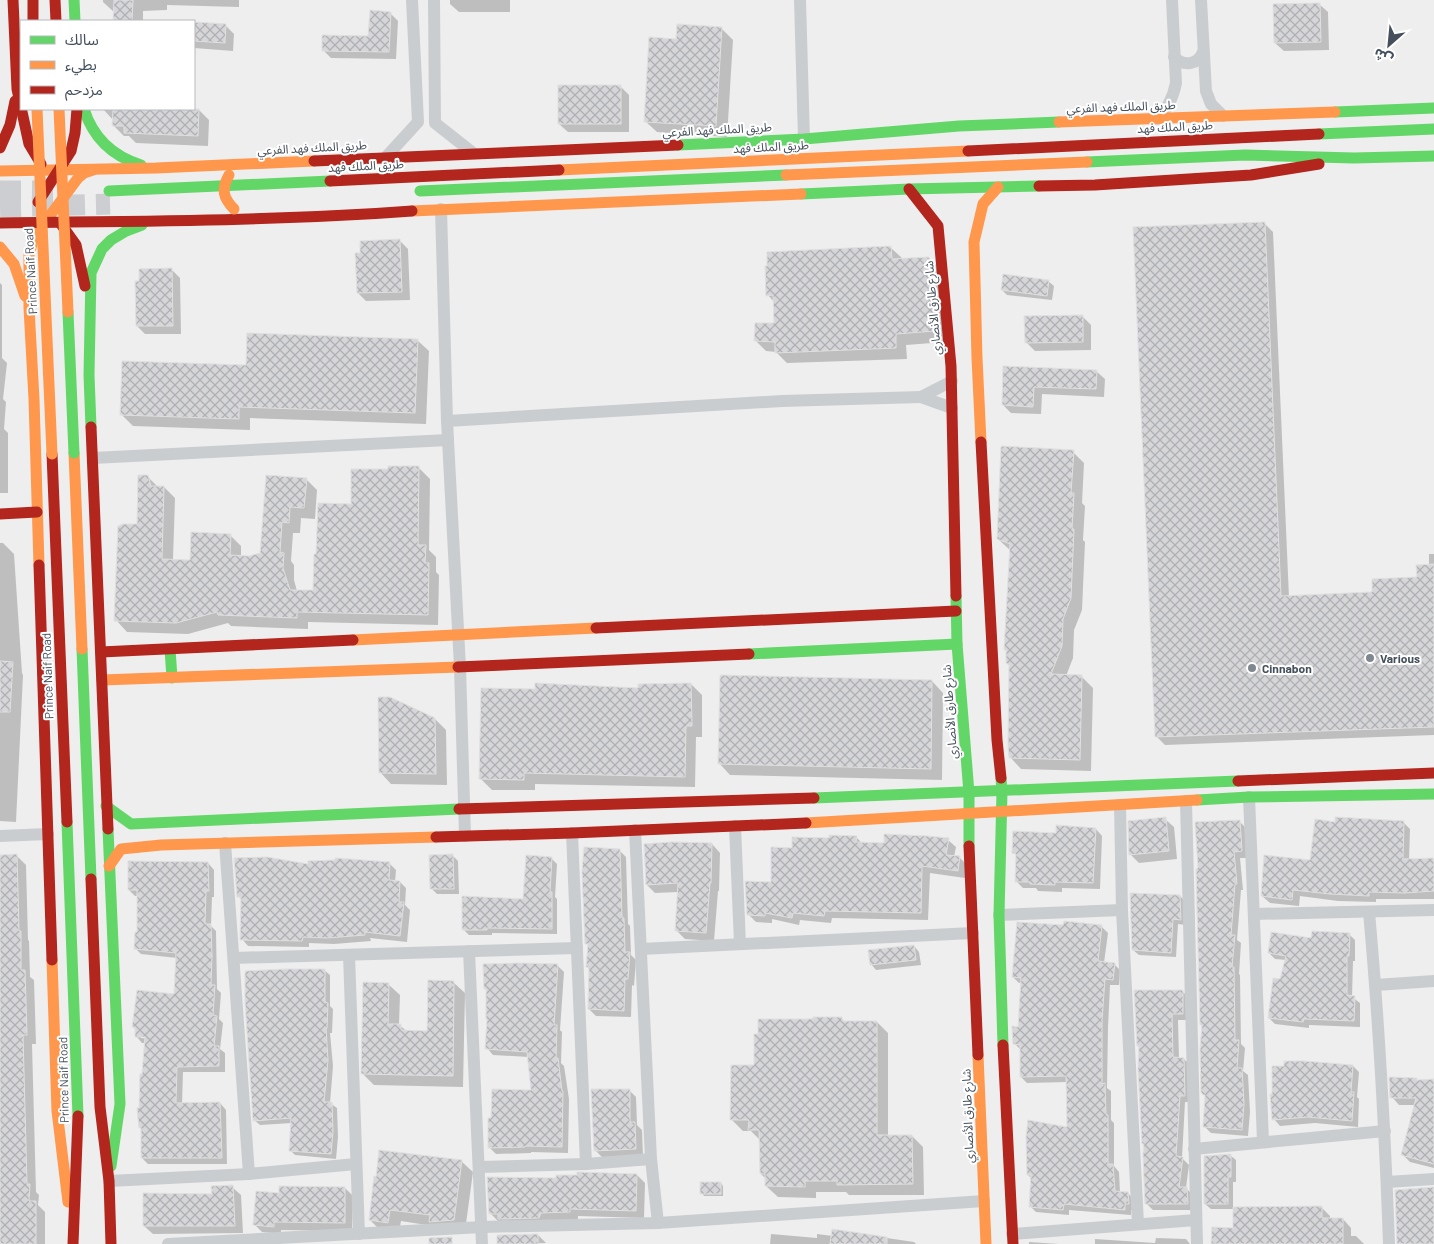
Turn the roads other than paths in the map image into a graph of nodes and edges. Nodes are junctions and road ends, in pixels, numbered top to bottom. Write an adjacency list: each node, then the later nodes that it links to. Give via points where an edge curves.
1 (13, 0): 15 (main road)
2 (33, 0): 10 (main road)
3 (55, 0): 11 (main road)
4 (74, 0): 12 (main road)
5 (412, 0): 32 (street, via 418,122)
6 (434, 0): 30 (street, via 435,123)
7 (800, 0): 28 (street)
8 (1172, 0): 14 (street)
9 (1201, 0): 13 (street)
10 (33, 20)
11 (56, 20)
12 (75, 20)
13 (1203, 52): 14 (street, via 1198,60 1188,64); 25 (street, via 1208,98)
14 (1174, 57): 26 (street, via 1174,91 1168,106)
15 (15, 62): 16 (main road); 17 (main road)
16 (20, 71)
17 (17, 89): 18 (main road); 29 (main road, via 12,120)
18 (20, 103)
19 (1434, 108): 25 (main road, طريق الملك فهد الفرعي)
20 (22, 110): 38 (main road, via 29,144)
21 (37, 110): 127 (main road, Prince Naif Road, bridge, via 78,1105)
22 (59, 110): 118 (main road, bridge, via 100,1106)
23 (77, 110): 38 (main road, via 74,143)
24 (84, 110): 35 (main road, via 86,121 102,144 125,159)
25 (1223, 116): 26 (main road, طريق الملك فهد الفرعي)
26 (1157, 119): 28 (main road, طريق الملك فهد الفرعي, via 959,126)
27 (1434, 129): 41 (main road, طريق الملك فهد)
28 (804, 139): 30 (main road, طريق الملك فهد الفرعي)
29 (0, 148)
30 (473, 154): 32 (main road, طريق الملك فهد الفرعي)
31 (1434, 156): 33 (main road)
32 (386, 157): 34 (main road, طريق الملك فهد الفرعي)
33 (1354, 158): 39 (main road, via 1251,175); 42 (main road, via 1245,155)
34 (246, 164): 35 (main road, طريق الملك فهد الفرعي); 46 (main road, bridge, via 229,176 222,188 223,196)
35 (156, 168): 36 (main road, طريق الملك فهد الفرعي)
36 (95, 169): 38 (main road, طريق الملك فهد الفرعي); 43 (main road, via 78,178)
37 (5, 171): 38 (main road, طريق الملك فهد الفرعي); 44 (main road, via 28,181)
38 (52, 173): 43 (main road); 44 (main road)
39 (998, 187): 40 (main road); 77 (main road, via 983,204 974,242 977,358)
40 (909, 189): 47 (main road); 58 (main road, شارع طارق الأنصاري, via 938,226)
41 (109, 191)
42 (409, 191)
43 (65, 196): 48 (main road); 53 (main road, via 74,209)
44 (41, 198): 48 (main road); 54 (main road, via 23,217)
45 (210, 200): 46 (main road)
46 (237, 204): 49 (main road)
47 (441, 209): 49 (main road); 63 (street)
48 (52, 212): 51 (main road); 52 (main road)
49 (249, 218): 50 (main road)
50 (151, 221): 53 (main road); 57 (main road, via 126,231 102,249 91,273)
51 (44, 222): 52 (main road); 54 (main road); 56 (main road, via 31,244)
52 (60, 222): 53 (main road); 57 (main road, via 78,250)
53 (103, 222)
54 (4, 223)
55 (0, 247): 56 (main road, via 14,264)
56 (29, 308): 61 (main road, Prince Naif Road)
57 (90, 315): 59 (main road)
58 (952, 381): 60 (street); 62 (main road, شارع طارق الأنصاري)
59 (90, 395): 61 (main road, via 75,380 66,376 54,377 39,387); 65 (main road)
60 (921, 397): 62 (street); 63 (street, via 782,401)
61 (34, 400): 66 (main road, Prince Naif Road)
62 (952, 408): 68 (main road, شارع طارق الأنصاري)
63 (447, 421): 64 (street)
64 (448, 440): 65 (street); 69 (street)
65 (93, 458): 72 (main road)
66 (38, 512): 67 (main road); 90 (main road, Prince Naif Road)
67 (0, 514)
68 (956, 611): 69 (main road); 70 (main road, شارع طارق الأنصاري)
69 (457, 635): 71 (main road); 73 (street)
70 (957, 644): 73 (main road); 78 (main road, شارع طارق الأنصاري)
71 (170, 649): 72 (main road); 74 (main road)
72 (101, 652): 75 (main road)
73 (460, 668): 74 (main road); 84 (street)
74 (172, 678): 75 (main road)
75 (102, 680): 83 (main road)
76 (1434, 774): 77 (main road)
77 (1002, 791): 78 (main road); 85 (main road)
78 (968, 794): 84 (main road); 86 (main road, شارع طارق الأنصاري)
79 (1434, 794): 80 (main road)
80 (1249, 797): 81 (main road); 98 (street)
81 (1186, 801): 82 (main road); 111 (street)
82 (1120, 805): 85 (main road); 95 (street)
83 (106, 806): 84 (main road, via 130,824); 94 (main road)
84 (464, 809): 92 (street)
85 (1003, 811): 86 (main road); 99 (main road)
86 (968, 813): 87 (main road); 100 (main road, شارع طارق الأنصاري)
87 (735, 826): 88 (main road); 101 (street)
88 (635, 830): 89 (main road); 103 (street)
89 (572, 833): 92 (main road); 102 (street)
90 (48, 834): 91 (street); 127 (main road, Prince Naif Road, via 57,1110)
91 (0, 836)
92 (465, 836): 93 (main road)
93 (225, 843): 94 (main road, via 121,849); 106 (street)
94 (109, 866): 118 (main road, via 120,1104)
95 (1122, 910): 99 (street); 123 (street)
96 (1434, 910): 97 (street)
97 (1369, 912): 98 (street); 108 (street)
98 (1254, 914): 110 (street)
99 (999, 915): 126 (main road)
100 (973, 932): 101 (street); 120 (main road, شارع طارق الأنصاري)
101 (740, 944): 103 (street)
102 (577, 948): 104 (street); 114 (street)
103 (641, 949): 112 (street)
104 (469, 951): 105 (street); 115 (street)
105 (348, 955): 106 (street); 113 (street)
106 (234, 958): 116 (street)
107 (1434, 981): 108 (street)
108 (1376, 985): 109 (street)
109 (1385, 1131): 110 (street); 119 (street)
110 (1263, 1141): 111 (street)
111 (1194, 1148): 121 (street)
112 (651, 1159): 114 (street); 122 (street)
113 (356, 1164): 116 (street); 125 (street)
114 (586, 1164): 115 (street)
115 (479, 1167): 124 (street)
116 (249, 1174): 118 (street)
117 (1434, 1179): 119 (street)
118 (109, 1181): 128 (main road)
119 (1387, 1182): 133 (street)
120 (984, 1201): 122 (street); 131 (main road, شارع طارق الأنصاري)
121 (1196, 1220): 123 (street); 132 (street)
122 (658, 1223): 124 (street)
123 (1138, 1224): 126 (street)
124 (482, 1227): 125 (street); 130 (street)
125 (359, 1234): 129 (street)
126 (1012, 1239)
127 (73, 1243)
128 (111, 1244)
129 (168, 1244)
130 (482, 1244)
131 (986, 1244)
132 (1197, 1244)
133 (1389, 1244)

